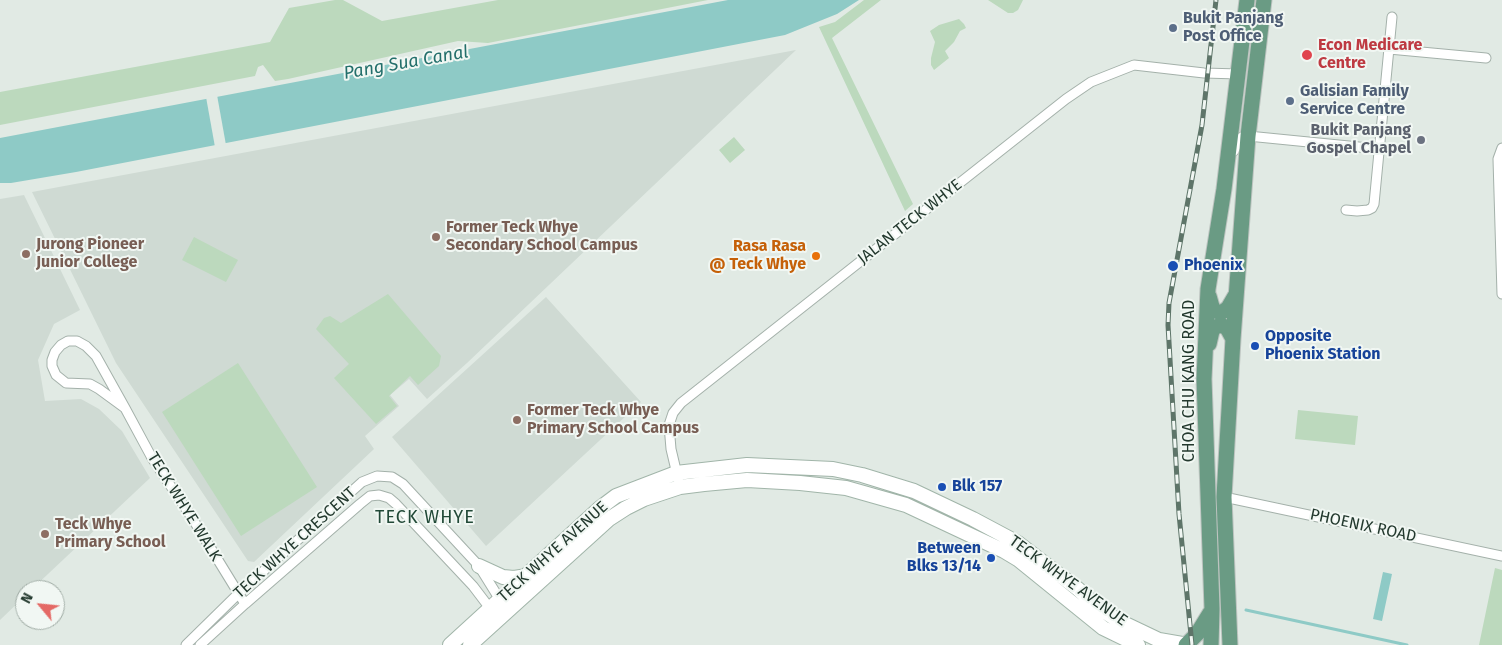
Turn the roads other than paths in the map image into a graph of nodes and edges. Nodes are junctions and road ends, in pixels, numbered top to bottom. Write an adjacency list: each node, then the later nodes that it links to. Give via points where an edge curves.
1 (1247, 0): 6 (main road, CHOA CHU KANG ROAD)
2 (1264, 0): 7 (main road)
3 (1392, 17): 4 (street)
4 (1389, 50): 5 (street); 9 (street)
5 (1486, 58)
6 (1239, 74): 10 (main road, CHOA CHU KANG ROAD); 19 (street, JALAN TECK WHYE, via 1134,65 1092,82 1066,98 681,403 669,425)
7 (1248, 136): 9 (street); 10 (street, via 1238,141); 14 (main road)
8 (1502, 148): 12 (street, via 1498,159)
9 (1379, 149): 11 (street, via 1372,208)
10 (1226, 174): 13 (main road, CHOA CHU KANG ROAD)
11 (1346, 210)
12 (1501, 253): 15 (street)
13 (1208, 289): 14 (main road, via 1216,313 1228,308); 17 (main road, CHOA CHU KANG ROAD)
14 (1236, 292): 16 (main road)
15 (1502, 294)
16 (1233, 339): 17 (main road, via 1226,328 1215,327); 21 (main road)
17 (1205, 352): 28 (main road, CHOA CHU KANG ROAD)
18 (126, 408): 18 (street, TECK WHYE WALK, via 90,384 66,383 56,375 52,360 61,345 77,341 86,346 96,356); 25 (street, TECK WHYE WALK, via 152,458)
19 (676, 472): 20 (street, JALAN TECK WHYE); 24 (main road, TECK WHYE AVENUE, via 616,496); 34 (main road, TECK WHYE AVENUE, via 747,465 833,469 914,491 1018,543 1117,620 1160,640)
20 (680, 487): 27 (main road, TECK WHYE AVENUE, via 644,499 609,519); 33 (main road, TECK WHYE AVENUE, via 747,480 800,483 846,488 906,506 1004,551 1103,628)
21 (1224, 497): 22 (street, PHOENIX ROAD); 37 (main road)
22 (1502, 556)
23 (479, 566): 24 (main road, via 503,577); 25 (street, TECK WHYE CRESCENT, via 403,484 386,475 377,476 362,482); 27 (street, TECK WHYE CRESCENT, via 490,582)
24 (527, 576): 27 (main road, TECK WHYE AVENUE)
25 (238, 594): 26 (street, TECK WHYE WALK); 29 (street, TECK WHYE CRESCENT)
26 (245, 604): 27 (street, TECK WHYE CRESCENT, via 360,504 370,496 380,495 396,504); 30 (street, TECK WHYE CRESCENT)
27 (499, 609): 31 (main road, TECK WHYE AVENUE); 32 (main road, TECK WHYE AVENUE)
28 (1212, 609): 34 (main road, via 1204,626); 35 (main road, CHOA CHU KANG ROAD)
29 (186, 645)
30 (200, 645)
31 (450, 645)
32 (470, 645)
33 (1138, 645)
34 (1187, 645)
35 (1211, 645)
36 (1224, 645): 37 (main road)
37 (1230, 645)

